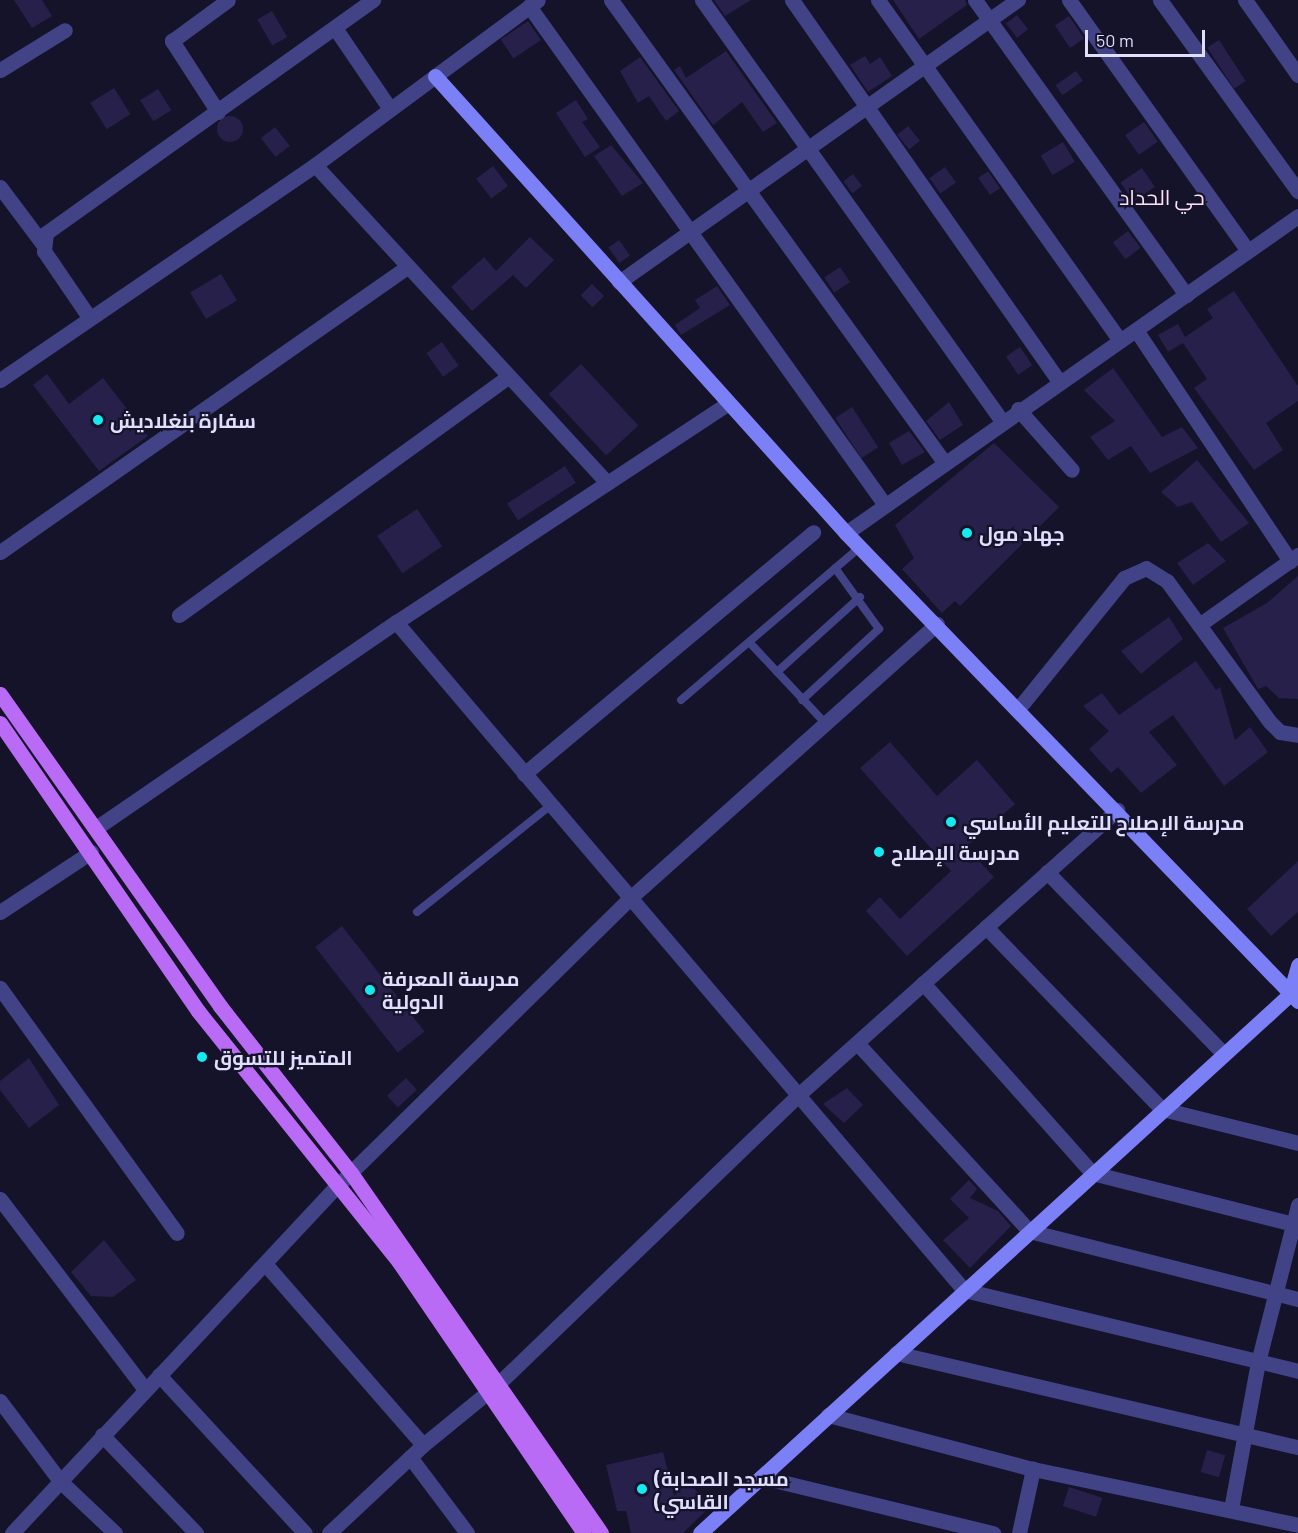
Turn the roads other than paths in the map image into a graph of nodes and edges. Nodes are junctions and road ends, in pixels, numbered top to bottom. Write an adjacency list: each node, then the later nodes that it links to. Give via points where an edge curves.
1 (228, 0): 22 (street, via 172,41)
2 (374, 0): 14 (street)
3 (611, 0): 27 (street)
4 (702, 0): 23 (street)
5 (792, 0): 20 (street)
6 (878, 0): 16 (street)
7 (975, 0): 13 (street)
8 (1018, 0): 13 (street)
9 (1069, 0): 31 (street)
10 (1160, 0): 26 (street)
11 (1245, 0): 18 (street)
12 (534, 3): 19 (street); 29 (street)
13 (989, 20): 16 (street); 34 (street)
14 (335, 28): 21 (street); 22 (street)
15 (65, 30): 17 (street)
16 (925, 66): 20 (street); 37 (street)
17 (0, 70)
18 (1298, 75)
19 (435, 76): 21 (street); 33 (street)
20 (866, 107): 23 (street); 40 (street)
21 (390, 109): 24 (street)
22 (218, 112): 30 (street, via 53,227)
23 (809, 148): 27 (street); 43 (street)
24 (315, 165): 32 (street); 35 (street)
25 (0, 188): 30 (street)
26 (1298, 191)
27 (747, 192): 29 (street); 44 (street)
28 (1298, 216): 31 (street)
29 (691, 231): 33 (street); 47 (street)
30 (42, 243): 35 (street)
31 (1248, 251): 34 (street)
32 (408, 266): 38 (street); 51 (street)
33 (619, 282): 41 (street)
34 (1186, 295): 36 (street)
35 (89, 317): 39 (street)
36 (1136, 330): 37 (street); 52 (street)
37 (1120, 341): 40 (street)
38 (509, 376): 46 (street); 55 (street)
39 (0, 380)
40 (1059, 382): 42 (street)
41 (727, 404): 46 (street); 49 (street)
42 (1018, 409): 43 (street); 45 (street)
43 (1002, 421): 44 (street)
44 (944, 462): 47 (street)
45 (1072, 470)
46 (607, 483): 56 (street)
47 (885, 505): 49 (street)
48 (813, 532): 68 (street)
49 (846, 533): 50 (street)
50 (860, 547): 53 (lane); 57 (street)
51 (0, 552)
52 (1294, 558): 58 (street)
53 (836, 568): 54 (lane); 59 (lane)
54 (860, 597): 60 (lane); 63 (lane, via 879,629)
55 (179, 615)
56 (396, 622): 68 (street); 71 (street)
57 (937, 624): 64 (street); 66 (street)
58 (1199, 625): 64 (street, via 1156,571 1133,570); 67 (street, via 1270,722 1280,732)
59 (750, 643): 60 (lane); 62 (lane)
60 (777, 672): 63 (lane)
61 (0, 694): 71 (main road)
62 (681, 700)
63 (802, 700): 66 (lane)
64 (1018, 709): 70 (street)
65 (0, 723): 72 (main road)
66 (826, 724): 74 (street)
67 (1298, 735)
68 (524, 774): 69 (street)
69 (550, 806): 74 (street); 76 (lane)
70 (1116, 810): 73 (street); 81 (street)
71 (96, 828): 87 (main road, via 220,1006)
72 (91, 852): 75 (street); 89 (main road, via 204,1019)
73 (1047, 872): 77 (street); 83 (street)
74 (629, 900): 84 (street); 87 (street)
75 (0, 912)
76 (417, 912)
77 (986, 927): 79 (street); 85 (street)
78 (1298, 965): 81 (street)
79 (923, 983): 82 (street); 88 (street)
80 (0, 988): 94 (street)
81 (1296, 993): 83 (street)
82 (857, 1043): 84 (street); 93 (street)
83 (1223, 1053): 85 (street)
84 (796, 1097): 96 (street); 103 (street)
85 (1162, 1109): 86 (street); 88 (street)
86 (1298, 1143)
87 (351, 1173): 89 (street); 103 (main road)
88 (1092, 1173): 92 (street); 93 (street)
89 (339, 1184): 95 (street); 105 (main road)
90 (0, 1199): 104 (street)
91 (1298, 1205): 92 (street)
92 (1296, 1225): 97 (street)
93 (1029, 1231): 96 (street); 97 (street)
94 (177, 1233)
95 (267, 1266): 102 (street); 110 (street)
96 (964, 1290): 99 (street); 100 (street)
97 (1273, 1294): 98 (street); 100 (street)
98 (1298, 1299)
99 (896, 1353): 107 (street); 108 (street)
100 (1257, 1362): 101 (street); 108 (street)
101 (1298, 1371)
102 (159, 1375): 104 (street); 121 (street)
103 (499, 1383): 105 (street); 125 (main road)
104 (145, 1389): 109 (street)
105 (486, 1394): 110 (street); 124 (main road)
106 (0, 1401): 115 (street)
107 (828, 1415): 113 (street); 114 (street)
108 (1243, 1434): 111 (street); 116 (street)
109 (102, 1436): 115 (street); 120 (street)
110 (423, 1445): 112 (street)
111 (1298, 1447)
112 (410, 1457): 122 (street); 123 (street)
113 (1034, 1469): 116 (street); 128 (street)
114 (761, 1477): 126 (street); 127 (street)
115 (60, 1481): 118 (street); 119 (street)
116 (1231, 1509): 117 (street)
117 (1298, 1526)
118 (12, 1533)
119 (115, 1533)
120 (196, 1533)
121 (305, 1533)
122 (329, 1533)
123 (467, 1533)
124 (584, 1533)
125 (601, 1533)
126 (700, 1533)
127 (993, 1533)
128 (1019, 1533)

